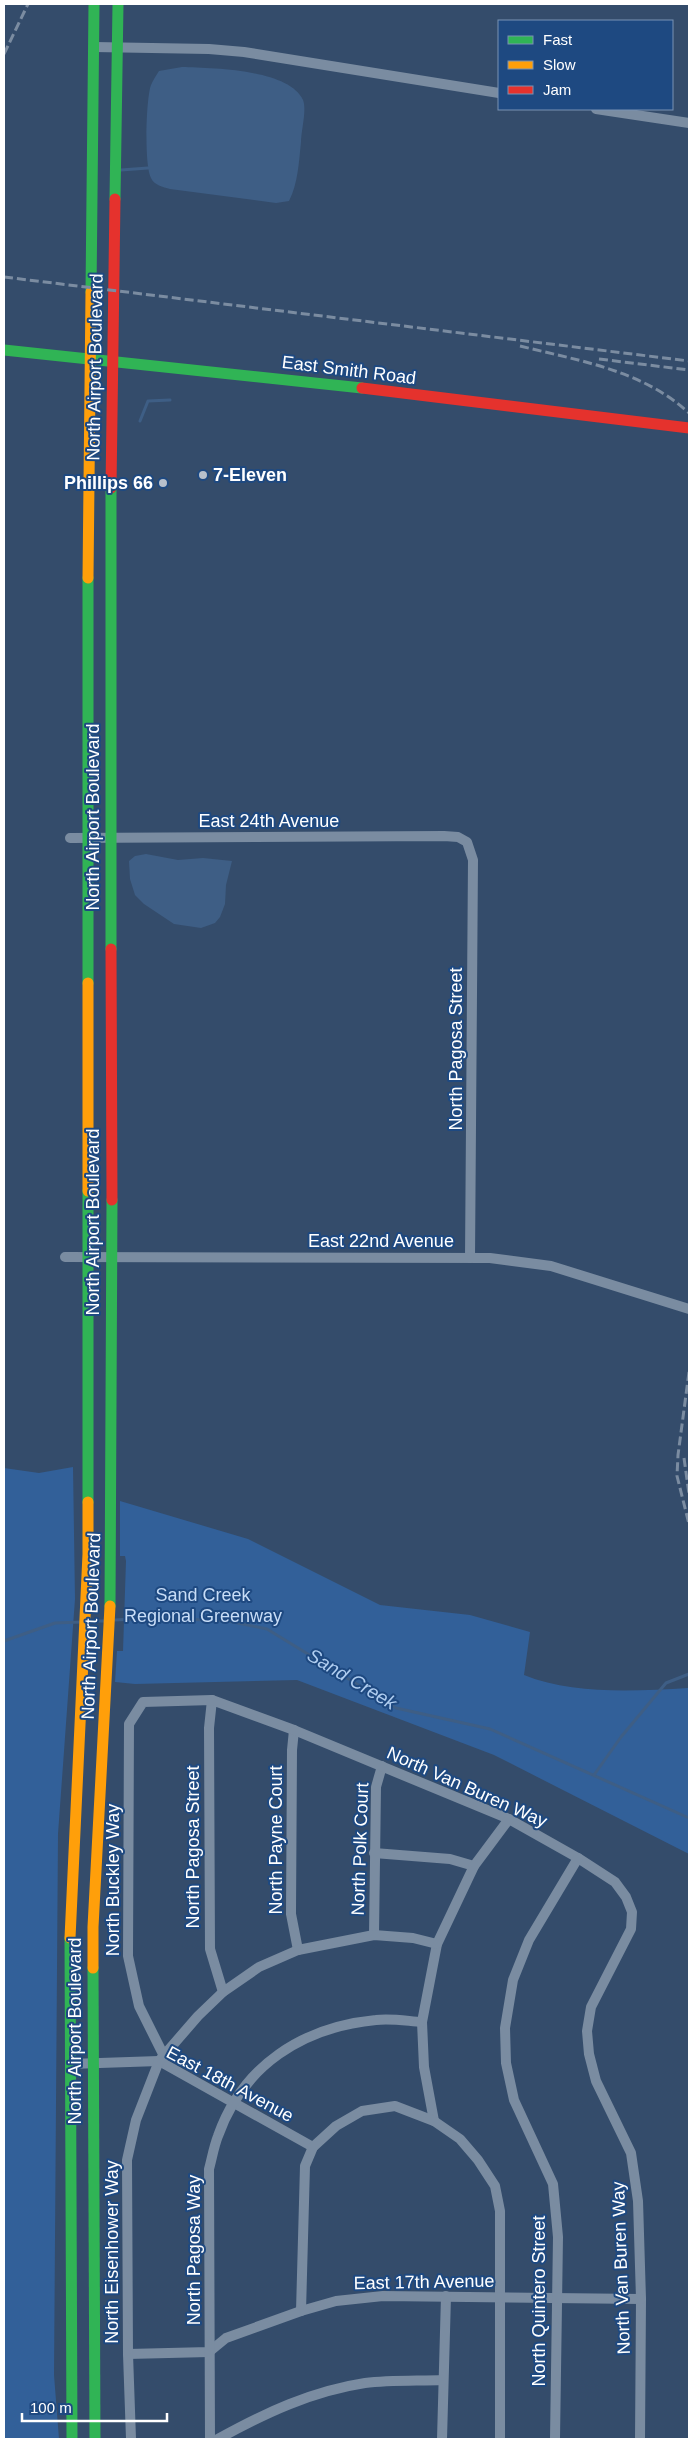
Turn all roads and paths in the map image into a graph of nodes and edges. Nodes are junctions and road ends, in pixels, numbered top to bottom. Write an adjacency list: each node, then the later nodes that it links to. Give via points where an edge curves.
1 (94, 4): 3 (main road, North Airport Boulevard)
2 (118, 4): 4 (main road, North Airport Boulevard)
3 (94, 47): 4 (street); 9 (main road, North Airport Boulevard)
4 (118, 48): 5 (street, via 244,52); 10 (main road, North Airport Boulevard)
5 (498, 93)
6 (603, 110): 7 (street)
7 (689, 123)
8 (4, 350): 9 (main road, East Smith Road)
9 (90, 360): 10 (main road, East Smith Road); 13 (main road, North Airport Boulevard)
10 (113, 363): 11 (main road, East Smith Road, via 267,377); 14 (main road, North Airport Boulevard)
11 (689, 428)
12 (70, 838): 13 (street, East 24th Avenue)
13 (88, 838): 14 (street, East 24th Avenue); 17 (main road, North Airport Boulevard)
14 (110, 838): 15 (street, East 24th Avenue, via 444,836 458,837); 18 (main road, North Airport Boulevard)
15 (467, 842): 19 (street, North Pagosa Street, via 473,860)
16 (65, 1257): 17 (street, East 22nd Avenue)
17 (88, 1257): 18 (street, East 22nd Avenue); 36 (main road, North Airport Boulevard, via 88,1554 70,1925)
18 (110, 1258): 19 (street, East 22nd Avenue); 35 (main road, North Airport Boulevard, via 112,1554 93,1926)
19 (470, 1258): 20 (street, East 22nd Avenue, via 518,1260 551,1266)
20 (689, 1310)
21 (212, 1700): 22 (street, North Van Buren Way); 23 (street, North Van Buren Way); 32 (street, North Pagosa Street, via 209,1728 210,1949)
22 (143, 1702): 34 (street, North Buckley Way, via 129,1724 128,1956 139,2006)
23 (294, 1730): 24 (street, North Van Buren Way); 31 (street, North Payne Court, via 291,1914)
24 (382, 1766): 25 (street, North Van Buren Way); 26 (street, North Polk Court, via 376,1787)
25 (509, 1819): 27 (street, North Van Buren Way); 28 (street)
26 (374, 1852): 28 (street, via 450,1859); 29 (street, North Polk Court)
27 (578, 1858): 42 (street, North Quintero Street, via 529,1940 513,1980 505,2028 506,2063 514,2100 553,2184 558,2237); 43 (street, North Van Buren Way, via 614,1882 626,1897 632,1912 631,1929 590,2007 587,2032 596,2081 630,2153 638,2201)
28 (474, 1866): 30 (street)
29 (374, 1935): 30 (street, North Eisenhower Way, via 413,1938); 31 (street, North Eisenhower Way)
30 (437, 1944): 33 (street)
31 (298, 1950): 32 (street, North Eisenhower Way, via 259,1967)
32 (223, 1992): 34 (street, North Eisenhower Way)
33 (422, 2022): 37 (street, North Pagosa Way, via 377,2020 338,2025 308,2036 261,2066); 38 (street, via 424,2067)
34 (161, 2058): 35 (street, East 18th Avenue); 37 (street, East 18th Avenue); 46 (street, North Eisenhower Way, via 136,2120 127,2160)
35 (92, 2062): 36 (street, East 18th Avenue); 49 (main road, North Airport Boulevard)
36 (70, 2064): 48 (main road, North Airport Boulevard)
37 (235, 2103): 39 (street, East 18th Avenue); 45 (street, North Pagosa Way, via 218,2135 209,2169)
38 (434, 2121): 39 (street, via 395,2106 362,2111 336,2126); 41 (street, via 460,2139 495,2186 500,2211)
39 (313, 2147): 44 (street, via 305,2166 303,2187)
40 (446, 2296): 41 (street, East 17th Avenue); 44 (street, East 17th Avenue, via 383,2296 336,2301); 47 (street)
41 (499, 2297): 42 (street, East 17th Avenue); 54 (street)
42 (557, 2297): 43 (street, East 17th Avenue); 55 (street, North Quintero Street)
43 (641, 2300): 56 (street, North Van Buren Way)
44 (301, 2311): 45 (street, East 17th Avenue, via 226,2338)
45 (209, 2352): 46 (street); 51 (street, North Pagosa Way)
46 (128, 2354): 50 (street, North Eisenhower Way)
47 (443, 2380): 52 (street, via 366,2383 314,2394 264,2414); 53 (street)
48 (72, 2439)
49 (96, 2439)
50 (131, 2439)
51 (210, 2439)
52 (218, 2439)
53 (442, 2439)
54 (500, 2439)
55 (555, 2439)
56 (640, 2439)

